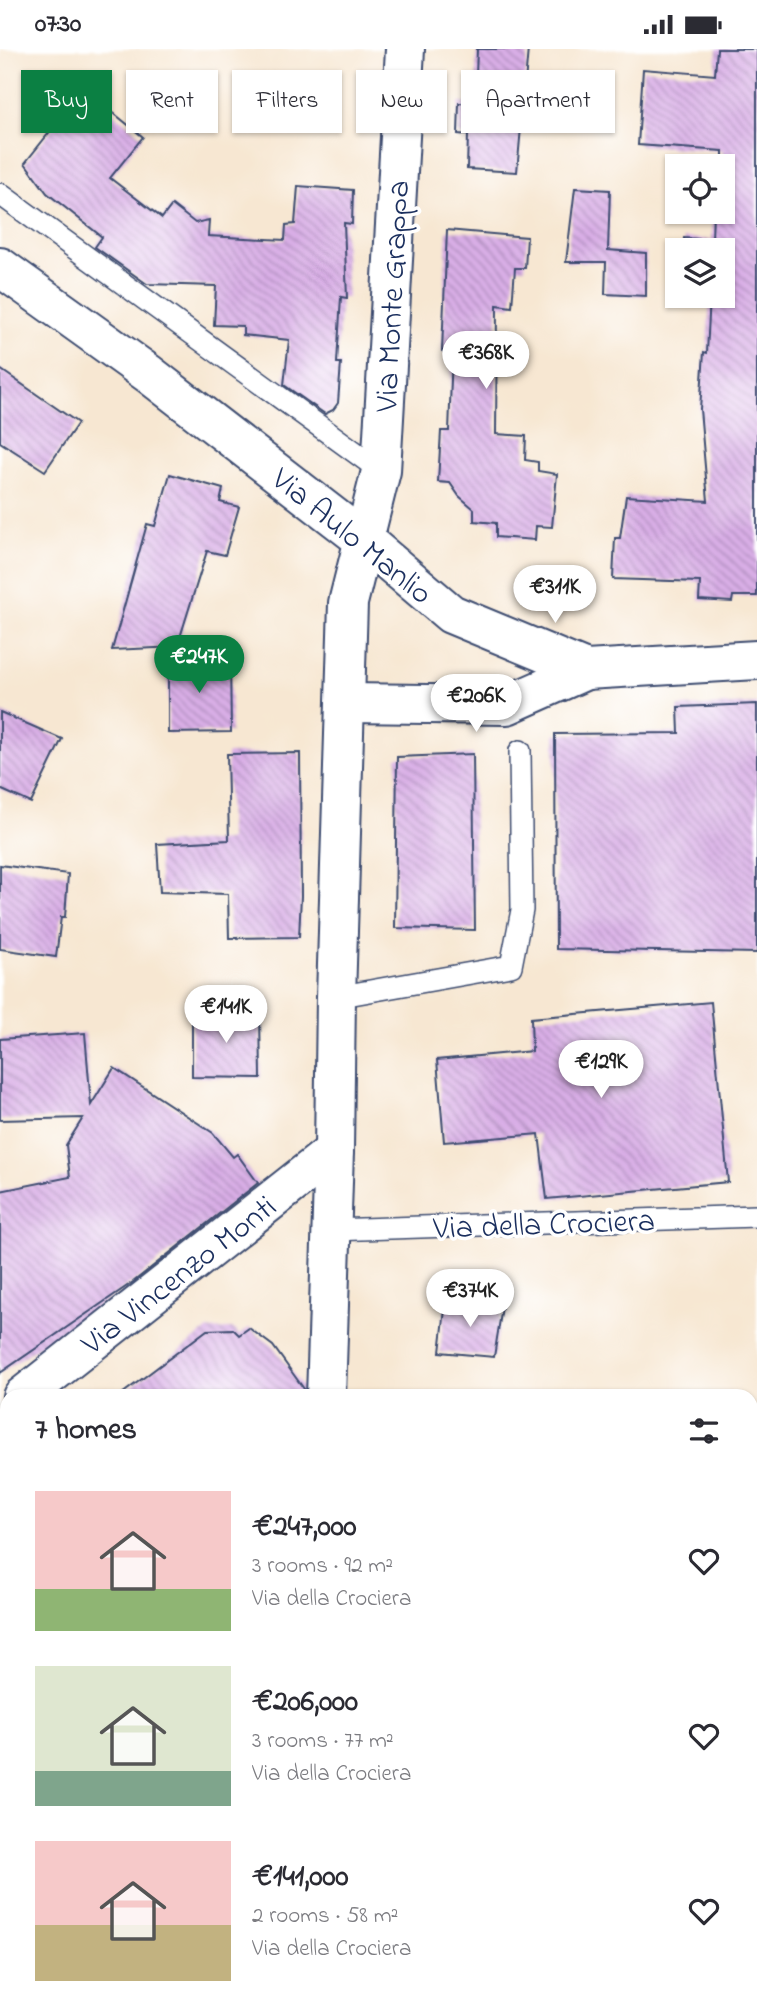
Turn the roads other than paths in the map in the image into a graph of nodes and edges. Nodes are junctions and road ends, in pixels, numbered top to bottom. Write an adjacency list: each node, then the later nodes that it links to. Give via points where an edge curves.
1 (405, 49): 4 (street, Via Monte Grappa)
2 (0, 194): 4 (lane)
3 (0, 267): 5 (street, Via Aulo Manlio, via 149,374)
4 (381, 471): 5 (street, Via Monte Grappa)
5 (365, 541): 7 (street, Via Aulo Manlio, via 451,614); 8 (street, via 348,603)
6 (757, 660): 7 (street, Via Aulo Manlio)
7 (586, 670): 8 (street, via 507,705)
8 (347, 703): 10 (street)
9 (520, 751): 10 (lane, via 522,910 511,966)
10 (336, 997): 11 (street)
11 (334, 1151): 13 (street); 14 (street, Via Vincenzo Monti)
12 (757, 1216): 13 (lane, Via della Crociera)
13 (331, 1230): 15 (street)
14 (32, 1389)
15 (326, 1389)

